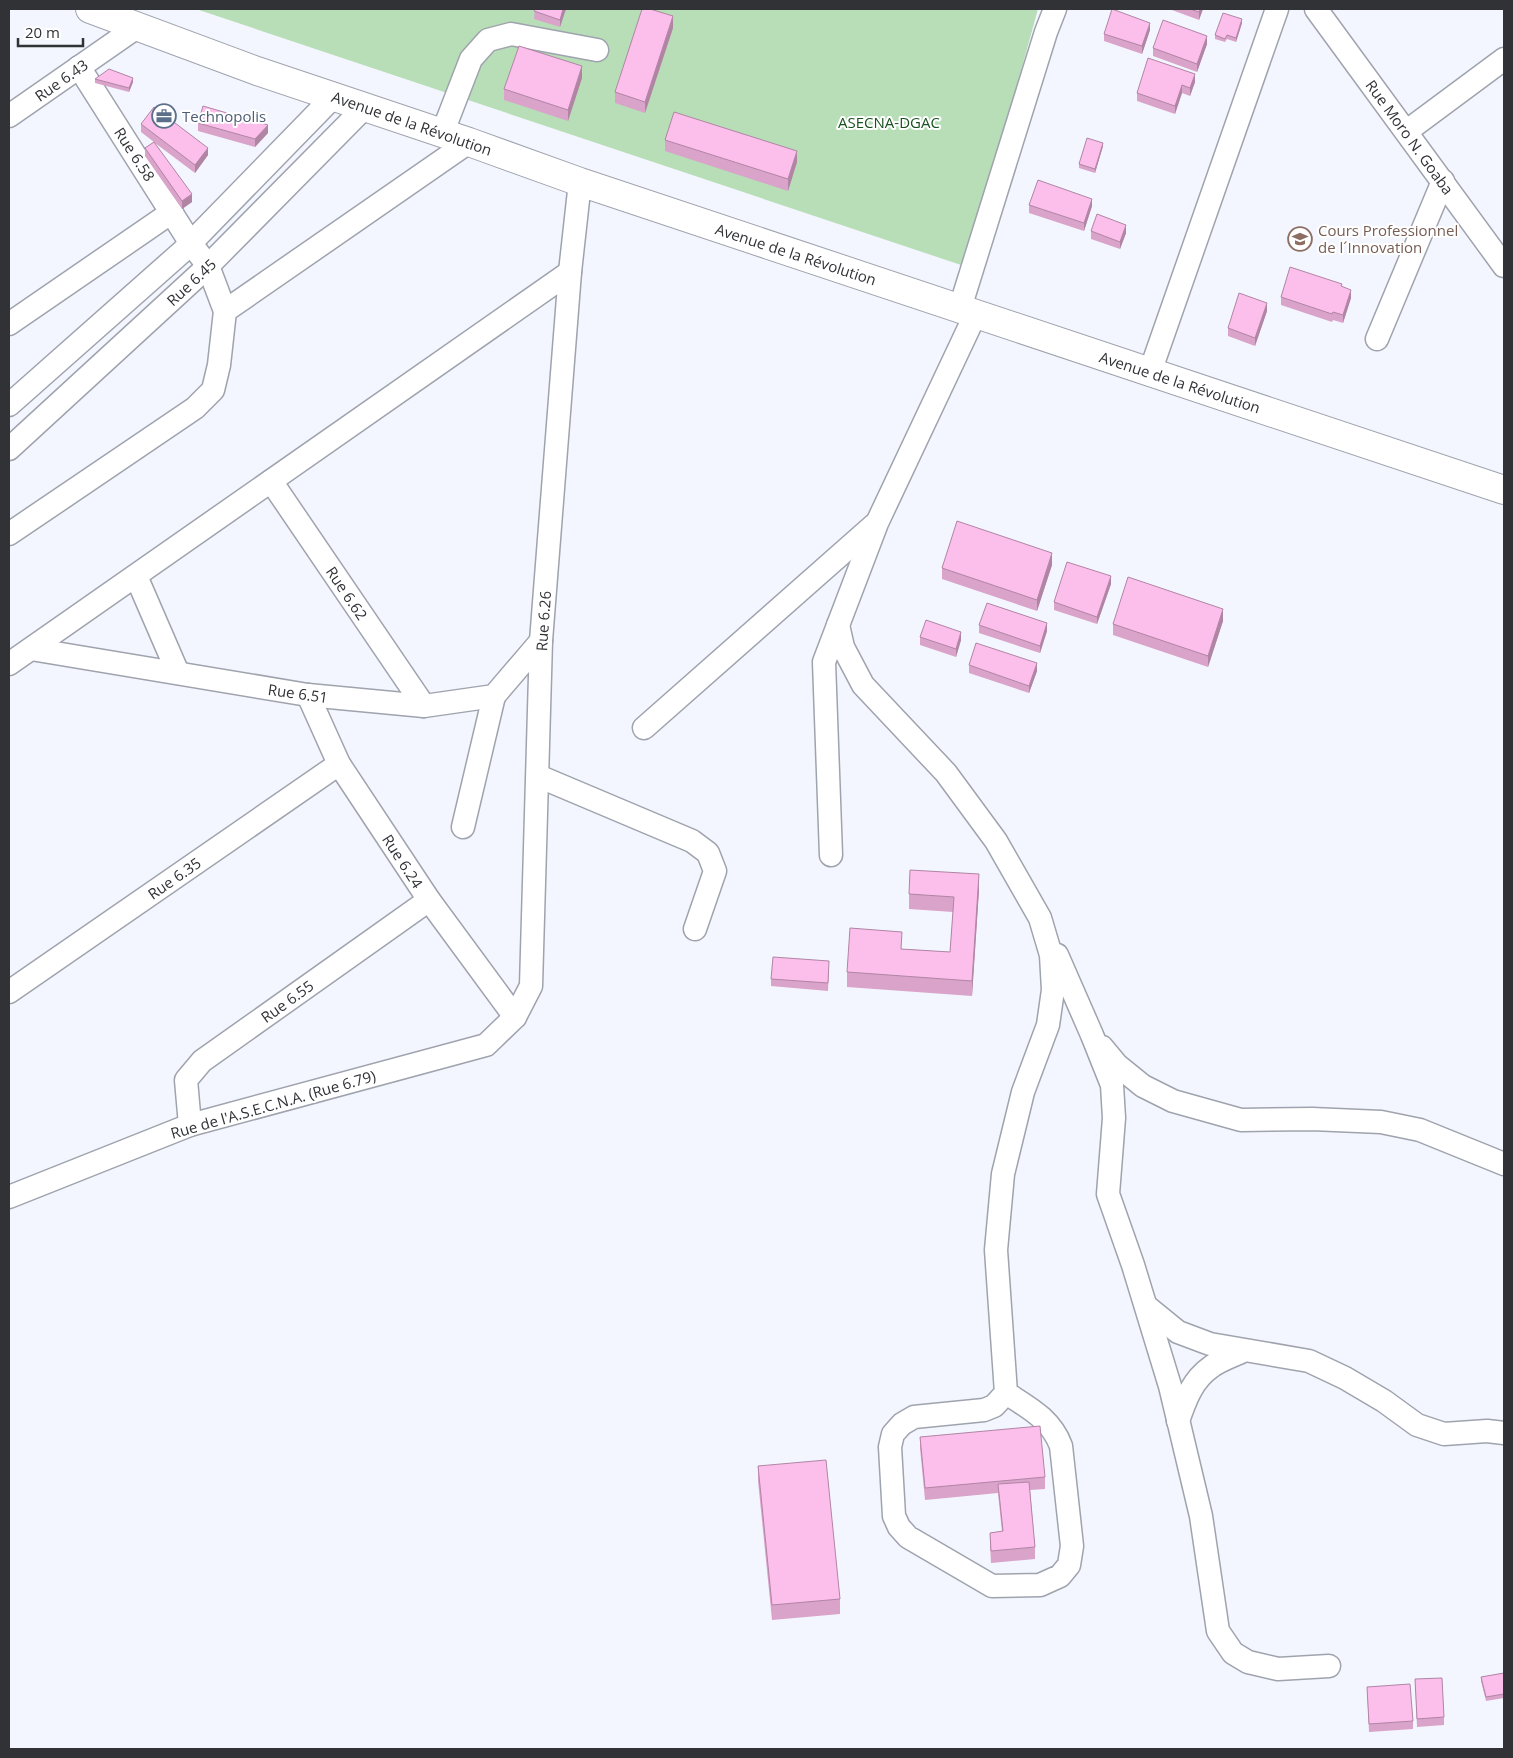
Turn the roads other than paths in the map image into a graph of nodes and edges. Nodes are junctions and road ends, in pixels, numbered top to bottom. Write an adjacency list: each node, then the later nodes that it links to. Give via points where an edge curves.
1 (90, 9): 5 (main road, Avenue de la Révolution)
2 (1055, 9): 23 (street)
3 (1277, 9): 28 (street)
4 (1316, 9): 12 (street, Rue Moro N. Goaba)
5 (137, 27): 8 (street, Rue 6.43); 9 (main road, Avenue de la Révolution)
6 (596, 50): 13 (street, via 511,34 488,40 471,59)
7 (1504, 59): 12 (street)
8 (79, 67): 11 (street, Rue 6.43); 17 (street, Rue 6.58)
9 (334, 96): 10 (main road, Avenue de la Révolution); 18 (street, Rue 6.45)
10 (366, 107): 13 (main road, Avenue de la Révolution); 19 (street, Rue 6.45)
11 (9, 116)
12 (1407, 131): 15 (street, Rue Moro N. Goaba)
13 (442, 134): 14 (main road, Avenue de la Révolution)
14 (469, 142): 16 (main road, Avenue de la Révolution); 22 (street)
15 (1443, 181): 20 (street, Rue Moro N. Goaba); 26 (street)
16 (580, 182): 21 (street, Rue 6.26); 23 (main road, Avenue de la Révolution)
17 (172, 212): 18 (street, Rue 6.58); 24 (street)
18 (190, 242): 19 (street, Rue 6.58); 25 (street, Rue 6.45)
19 (208, 266): 22 (street, Rue 6.58); 27 (street, Rue 6.45)
20 (1504, 266)
21 (570, 272): 31 (street); 37 (street, Rue 6.26)
22 (225, 311): 34 (street, via 213,390 195,408)
23 (968, 311): 28 (main road, Avenue de la Révolution); 33 (street)
24 (9, 324)
25 (90, 332): 27 (street); 29 (street, Rue 6.45)
26 (1377, 339)
27 (113, 354): 30 (street, Rue 6.45)
28 (1150, 372): 32 (main road, Avenue de la Révolution)
29 (9, 405)
30 (12, 442)
31 (271, 481): 35 (street); 43 (street, Rue 6.62)
32 (1504, 490)
33 (877, 523): 36 (street); 44 (street)
34 (9, 534)
35 (136, 576): 38 (street); 40 (street)
36 (838, 625): 48 (street, via 824,662); 50 (street, via 842,647 862,685 946,773 996,841)
37 (541, 641): 42 (street); 46 (street, Rue 6.26)
38 (31, 649): 39 (street); 40 (street, Rue 6.51)
39 (9, 664)
40 (178, 673): 41 (street, Rue 6.51)
41 (308, 695): 43 (street, Rue 6.51); 45 (street, Rue 6.24)
42 (494, 696): 43 (street, Rue 6.51); 47 (street)
43 (424, 706)
44 (644, 728)
45 (339, 764): 49 (street, Rue 6.24); 52 (street, Rue 6.35)
46 (538, 776): 51 (street, via 692,841 708,854 715,872); 53 (street, Rue 6.26, via 530,986)
47 (463, 827)
48 (831, 856)
49 (429, 900): 53 (street, Rue 6.24); 56 (street, Rue 6.55, via 202,1062 186,1080)
50 (1040, 918): 54 (street); 61 (street, via 1051,955 1053,990 1048,1024 1023,1092 1003,1174 996,1250)
51 (695, 929)
52 (9, 992)
53 (515, 1017): 55 (street, Rue 6.26)
54 (1092, 1034): 57 (street, via 1117,1065 1143,1086 1174,1101 1241,1120 1381,1122 1420,1130); 59 (street, via 1112,1085 1114,1118 1108,1194)
55 (486, 1045): 56 (street, Rue de l'A.S.E.C.N.A. (Rue 6.79))
56 (190, 1125): 58 (street, Rue de l'A.S.E.C.N.A. (Rue 6.79))
57 (1504, 1164)
58 (9, 1197)
59 (1146, 1306): 60 (street, via 1178,1332 1210,1344); 62 (street)
60 (1243, 1351): 62 (street, via 1211,1367 1197,1380); 63 (street, via 1309,1361 1384,1401 1417,1425 1444,1434)
61 (1006, 1393): 61 (street, via 1042,1417 1056,1433 1061,1446 1072,1546 1069,1565 1060,1576 1040,1585 992,1586 908,1537 894,1516 890,1447 893,1434 902,1424 914,1417 984,1410 994,1406)
62 (1178, 1421): 64 (street, via 1201,1516 1218,1631 1233,1653 1248,1662 1278,1669)
63 (1504, 1433)
64 (1329, 1666)

